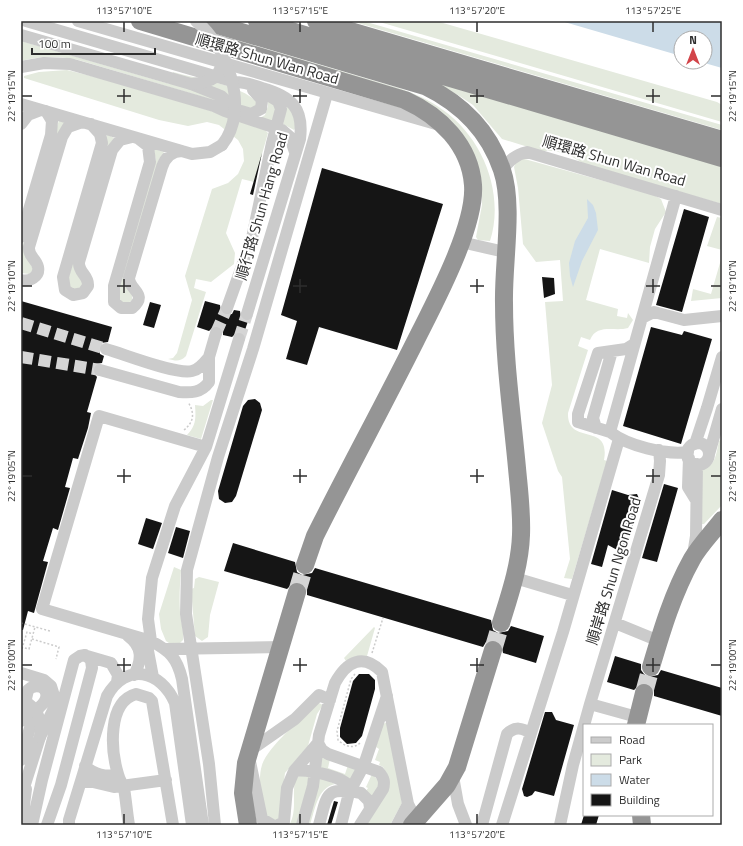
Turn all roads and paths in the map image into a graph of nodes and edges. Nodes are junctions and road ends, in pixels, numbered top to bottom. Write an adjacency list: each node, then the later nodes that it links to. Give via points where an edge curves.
1 (26, 21): 11 (street, 順行路 Shun Hang Road)
2 (78, 21): 14 (street, 順環路 Shun Wan Road)
3 (140, 21): 22 (highway, via 389,94 424,110)
4 (196, 21): 9 (street, bridge, via 213,38)
5 (204, 21): 28 (highway, via 417,84 440,94 478,124)
6 (256, 21): 27 (highway)
7 (316, 21): 24 (highway)
8 (21, 35): 12 (street)
9 (224, 56): 12 (street, bridge, via 220,72 214,79); 17 (street, bridge, via 231,77)
10 (21, 67): 16 (street, via 44,63 70,64)
11 (235, 82): 13 (street, via 241,87); 26 (street, 順行路 Shun Hang Road, via 244,82 272,91 294,105 300,116 301,128)
12 (191, 84): 17 (street, via 221,96)
13 (253, 90): 16 (street, via 263,103 261,109 255,113); 21 (street, via 269,95 280,105 282,109)
14 (327, 94): 22 (street, 順環路 Shun Wan Road, via 335,94); 57 (street, via 255,342)
15 (21, 104): 18 (street)
16 (214, 106): 21 (street)
17 (234, 108): 25 (street, bridge, via 230,132 222,145 205,154)
18 (44, 110): 19 (street); 20 (street, via 28,115); 32 (street, via 52,117 51,135)
19 (87, 123): 23 (street); 23 (street, via 100,134 102,143 63,277 65,290 73,295 83,293 88,286 79,262 112,150 120,140); 36 (street, via 70,125 62,137 29,247 30,256 38,264 38,270 32,279)
20 (21, 124)
21 (276, 128): 26 (street, via 286,132 290,137); 34 (street)
22 (447, 128): 33 (highway, via 463,150 472,175 472,206)
23 (136, 138): 25 (street); 25 (street, via 148,146 150,162 114,286 114,302 121,308 132,308 138,299 138,292 129,282 129,278 163,163 174,153)
24 (722, 140)
25 (182, 151)
26 (295, 152): 29 (street, 順行路 Shun Hang Road)
27 (722, 158)
28 (502, 170): 30 (street, 順環路 Shun Wan Road, via 511,159 527,152); 35 (highway, via 507,192)
29 (283, 193): 34 (street); 37 (street, 順行路 Shun Hang Road)
30 (676, 196): 31 (street, 順環路 Shun Wan Road); 41 (street)
31 (722, 210)
32 (21, 237)
33 (461, 242): 35 (street); 63 (highway, via 435,302 315,536)
34 (250, 243): 37 (street); 38 (street)
35 (505, 252): 64 (highway, via 504,325 521,520 520,550)
36 (21, 280)
37 (253, 295): 39 (street, 順行路 Shun Hang Road)
38 (227, 308)
39 (247, 314)
40 (722, 316): 41 (street, via 684,320 654,312)
41 (642, 318): 44 (street)
42 (216, 333): 46 (street)
43 (239, 340): 55 (street)
44 (634, 344): 54 (street); 54 (street, via 626,349 612,351 593,418 596,428)
45 (106, 349): 46 (street, via 182,371 193,371 201,367)
46 (209, 357): 49 (street, via 209,382 205,387 190,393)
47 (722, 358): 50 (street)
48 (100, 370): 49 (street)
49 (179, 392): 53 (path, via 192,409 192,419 186,429)
50 (708, 408): 52 (street); 59 (street)
51 (722, 409): 52 (street)
52 (715, 435): 58 (street)
53 (171, 436): 55 (street); 74 (street, via 99,416 42,609)
54 (614, 436): 56 (street); 66 (street)
55 (205, 446): 57 (street); 77 (street, via 175,506 152,578)
56 (659, 450): 59 (street); 60 (street, 順岸路 Shun Ngon Road)
57 (220, 451): 80 (street, via 187,570 186,607)
58 (709, 454): 59 (street, via 706,461); 59 (street, via 705,445)
59 (691, 455): 60 (street, via 671,460); 62 (street, via 696,500 696,536)
60 (659, 475): 70 (street, 順岸路 Shun Ngon Road)
61 (722, 520): 62 (highway)
62 (692, 558): 76 (highway, via 674,597)
63 (305, 565)
64 (515, 578): 66 (street); 69 (highway)
65 (297, 592): 78 (highway)
66 (572, 595): 102 (street)
67 (383, 618): 85 (path)
68 (21, 623): 71 (path)
69 (501, 623)
70 (615, 623): 76 (street); 97 (street, 順岸路 Shun Ngon Road)
71 (35, 627): 72 (path); 73 (path, bridge)
72 (50, 631)
73 (33, 634): 75 (path, bridge); 79 (path, via 27,632)
74 (128, 636): 77 (street); 88 (street, via 137,644 140,652 140,662)
75 (32, 639): 79 (path, bridge, via 29,649); 84 (path, via 59,647)
76 (659, 640): 86 (highway)
77 (148, 641): 81 (street); 89 (street)
78 (280, 647): 80 (street); 106 (highway)
79 (21, 648)
80 (192, 648): 81 (street); 133 (street)
81 (166, 649): 132 (street, via 177,664 182,679)
82 (493, 650): 115 (highway, via 465,743)
83 (87, 656): 90 (street, via 112,664 118,675); 91 (street, via 80,656 74,660); 94 (street, via 93,665)
84 (56, 659)
85 (370, 662): 93 (street, via 382,672); 96 (street, via 355,662 344,669 335,683); 105 (path, via 367,671 358,670 351,680 337,731 338,740 342,744 351,747 358,745 365,738 364,748)
86 (651, 667)
87 (21, 673): 103 (street, via 44,680 55,694 54,708)
88 (134, 675): 89 (street); 90 (street)
89 (153, 677): 131 (street, via 167,689 175,703)
90 (117, 682): 109 (street, via 104,702)
91 (66, 693): 94 (street); 113 (street)
92 (644, 693): 98 (highway)
93 (387, 694): 105 (street); 121 (street)
94 (84, 699): 117 (street)
95 (21, 700): 103 (street, bridge, via 37,712)
96 (330, 700): 104 (street); 106 (street, via 319,696 295,719)
97 (590, 704): 98 (street); 100 (street, 順岸路 Shun Ngon Road)
98 (636, 721)
99 (21, 722): 107 (street, via 28,690 41,686 46,692 46,698 34,715)
100 (584, 724)
101 (583, 729): 147 (street, 順岸路 Shun Ngon Road)
102 (531, 733): 145 (street, via 515,728 507,734); 146 (street)
103 (40, 737): 107 (street)
104 (318, 743): 108 (street, via 328,754); 110 (street); 111 (street)
105 (369, 750): 108 (street)
106 (248, 752): 134 (highway, via 243,782); 135 (street, via 262,820)
107 (25, 764): 120 (street); 126 (street)
108 (364, 765): 119 (street); 122 (street, via 379,772 385,783)
109 (85, 766): 112 (street, via 107,776); 116 (street)
110 (294, 771): 111 (street); 136 (street, via 287,788 284,822)
111 (314, 772): 119 (street, via 344,781); 137 (street, via 313,786)
112 (118, 774): 114 (street, via 112,738 120,707 124,700 136,694 149,698 152,702 161,764); 118 (street)
113 (42, 780): 117 (street); 127 (street)
114 (166, 780): 118 (street); 130 (street)
115 (450, 780): 125 (highway); 143 (street, via 451,805); 144 (street)
116 (81, 782): 118 (street); 124 (street)
117 (61, 785): 128 (street)
118 (123, 786): 129 (street)
119 (350, 791): 122 (street, via 366,797); 123 (street); 138 (street, via 335,791 329,795)
120 (21, 797)
121 (408, 804): 125 (street); 142 (street)
122 (370, 808): 141 (street)
123 (345, 811): 139 (street); 140 (street)
124 (69, 823)
125 (414, 823)
126 (25, 825)
127 (32, 825)
128 (47, 825)
129 (129, 825)
130 (173, 825)
131 (192, 825)
132 (203, 825)
133 (215, 825)
134 (248, 825)
135 (272, 825)
136 (278, 825)
137 (302, 825)
138 (319, 825)
139 (336, 825)
140 (341, 825)
141 (360, 825)
142 (397, 825)
143 (458, 825)
144 (466, 825)
145 (482, 825)
146 (502, 825)
147 (560, 825)

